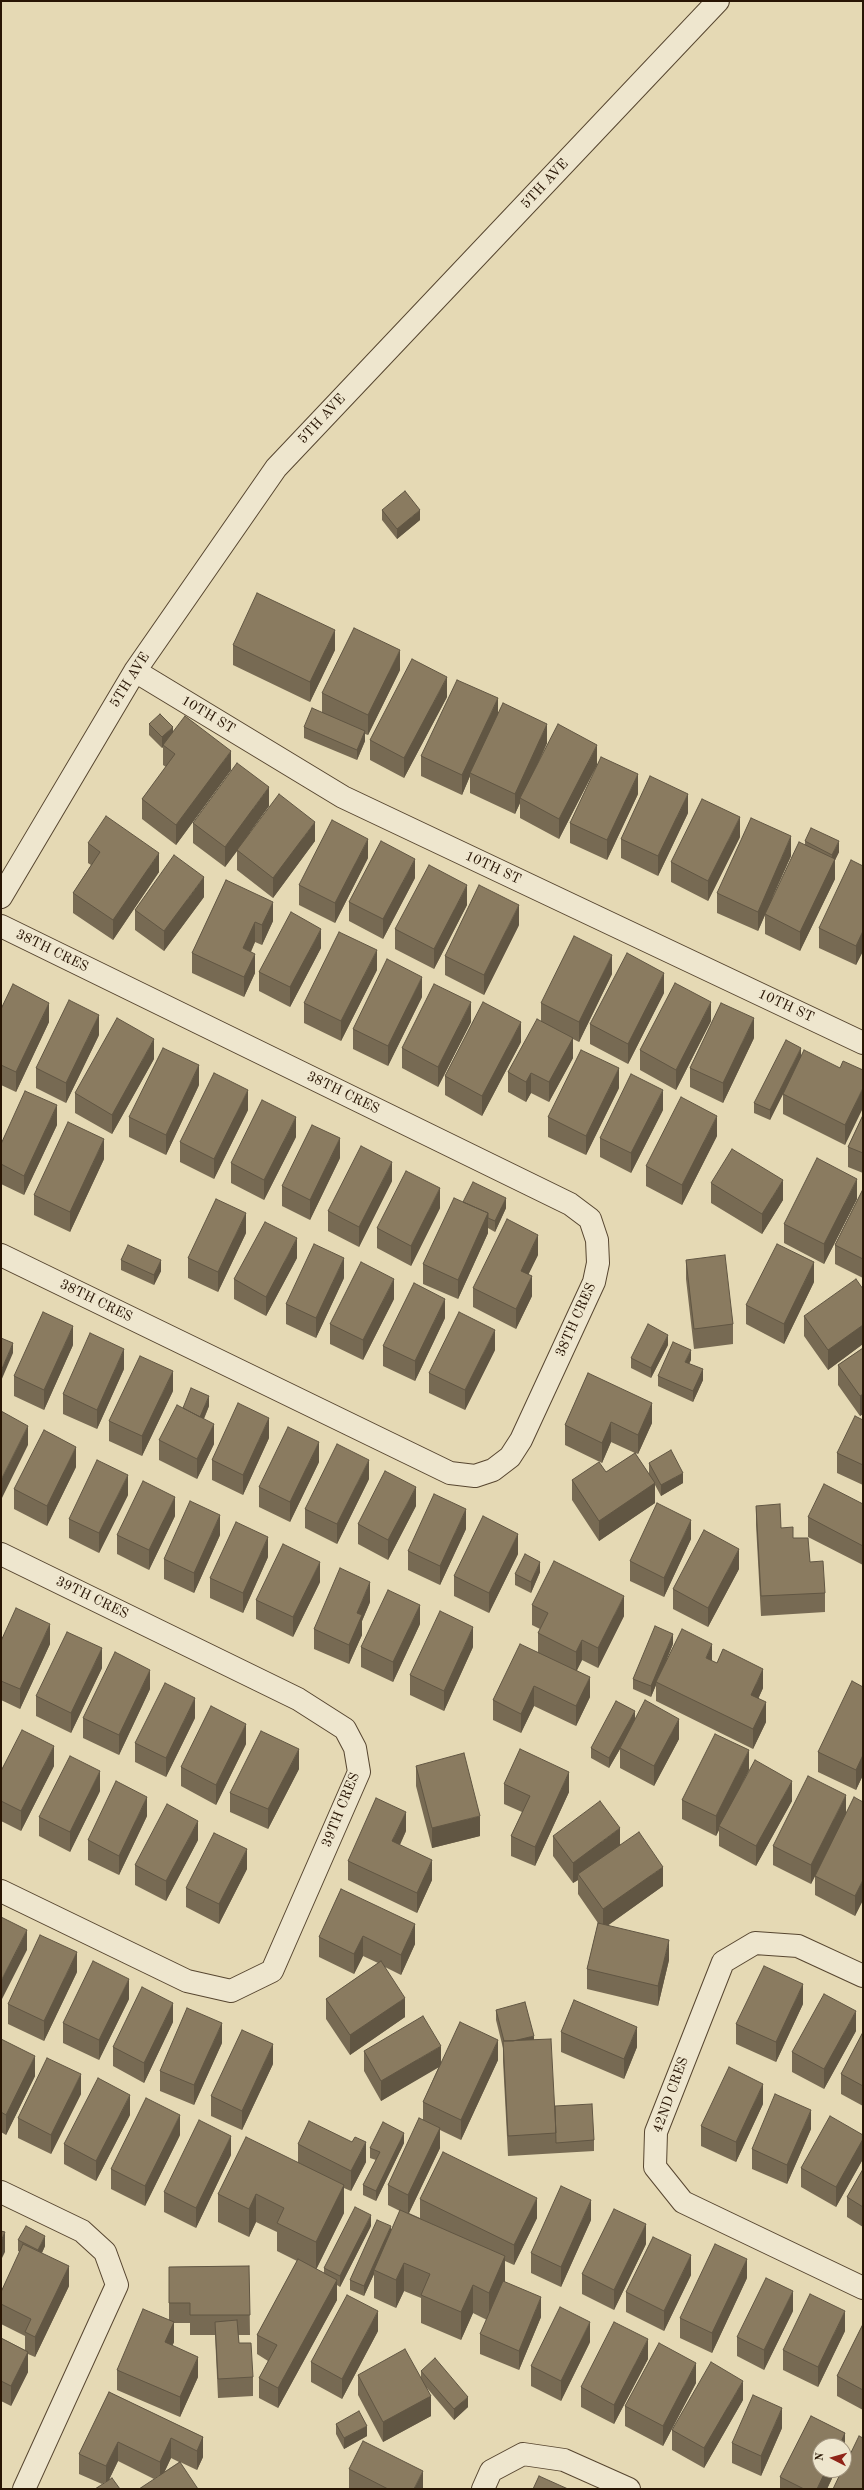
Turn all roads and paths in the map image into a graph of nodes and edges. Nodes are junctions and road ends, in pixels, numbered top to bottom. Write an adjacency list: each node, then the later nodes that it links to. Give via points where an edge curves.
1 (718, 1): 2 (street, 5TH AVE, via 276,468)
2 (135, 671): 3 (street, 5TH AVE); 5 (street, 10TH ST, via 343,797)
3 (1, 896)
4 (1, 926): 6 (street, 38TH CRES, via 570,1204 590,1220 597,1240 598,1263 594,1282 521,1440 510,1457 493,1470 475,1476 450,1473)
5 (863, 1043)
6 (1, 1255)
7 (1, 1554): 8 (street, 39TH CRES, via 298,1699 345,1729 355,1748 359,1772 272,1971 231,1991 187,1981)
8 (1, 1891)
9 (863, 1976): 11 (street, 42ND CRES, via 798,1946 755,1943 723,1962 656,2132 655,2167 683,2202)
10 (1, 2192): 12 (street, via 82,2231 105,2252 118,2285)
11 (863, 2288)
12 (24, 2489)
13 (483, 2489): 14 (street, via 491,2471 523,2454 564,2460)
14 (629, 2489)

